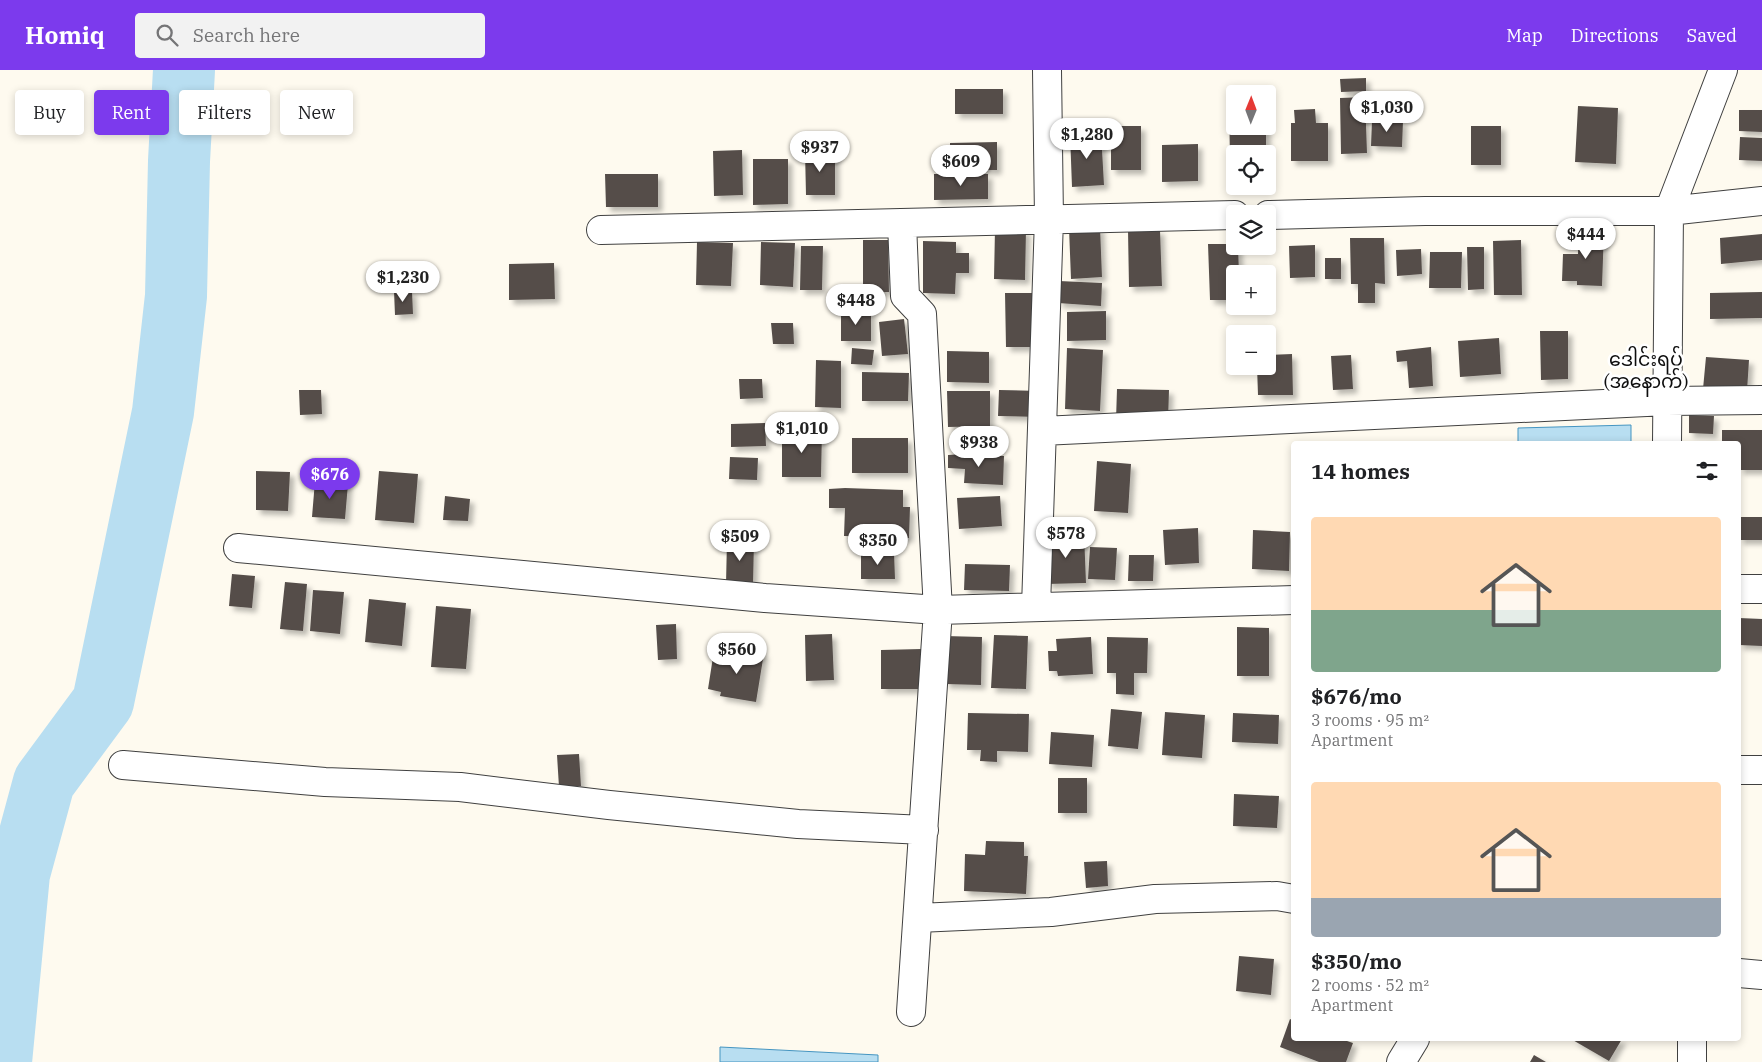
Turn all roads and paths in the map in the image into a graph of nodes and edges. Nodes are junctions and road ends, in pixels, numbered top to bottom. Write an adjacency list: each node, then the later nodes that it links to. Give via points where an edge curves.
1 (1047, 70): 7 (street)
2 (1723, 70): 4 (street)
3 (1762, 201): 4 (street)
4 (1670, 211): 5 (street); 11 (street)
5 (1276, 215)
6 (1226, 216): 7 (street)
7 (1049, 220): 8 (street); 12 (street)
8 (902, 223): 9 (street); 19 (street, via 905,296 922,314)
9 (601, 230)
10 (1762, 400): 11 (street)
11 (1667, 401): 12 (street); 13 (street)
12 (1042, 431): 18 (street)
13 (1666, 441)
14 (238, 548): 19 (street, via 755,597)
15 (1741, 589): 16 (street)
16 (1762, 589)
17 (1291, 600): 18 (street)
18 (1036, 607): 19 (street)
19 (938, 610): 23 (street)
20 (123, 765): 23 (street, via 325,782 460,787 798,824)
21 (1741, 770): 22 (street)
22 (1762, 770)
23 (924, 830): 25 (street)
24 (1291, 898): 25 (street, via 1277,896 1155,899 1051,912)
25 (918, 918): 28 (street)
26 (1741, 973): 27 (street)
27 (1762, 975)
28 (911, 1012)
29 (1414, 1041): 31 (street)
30 (1692, 1041): 32 (street)
31 (1402, 1062)
32 (1692, 1062)

